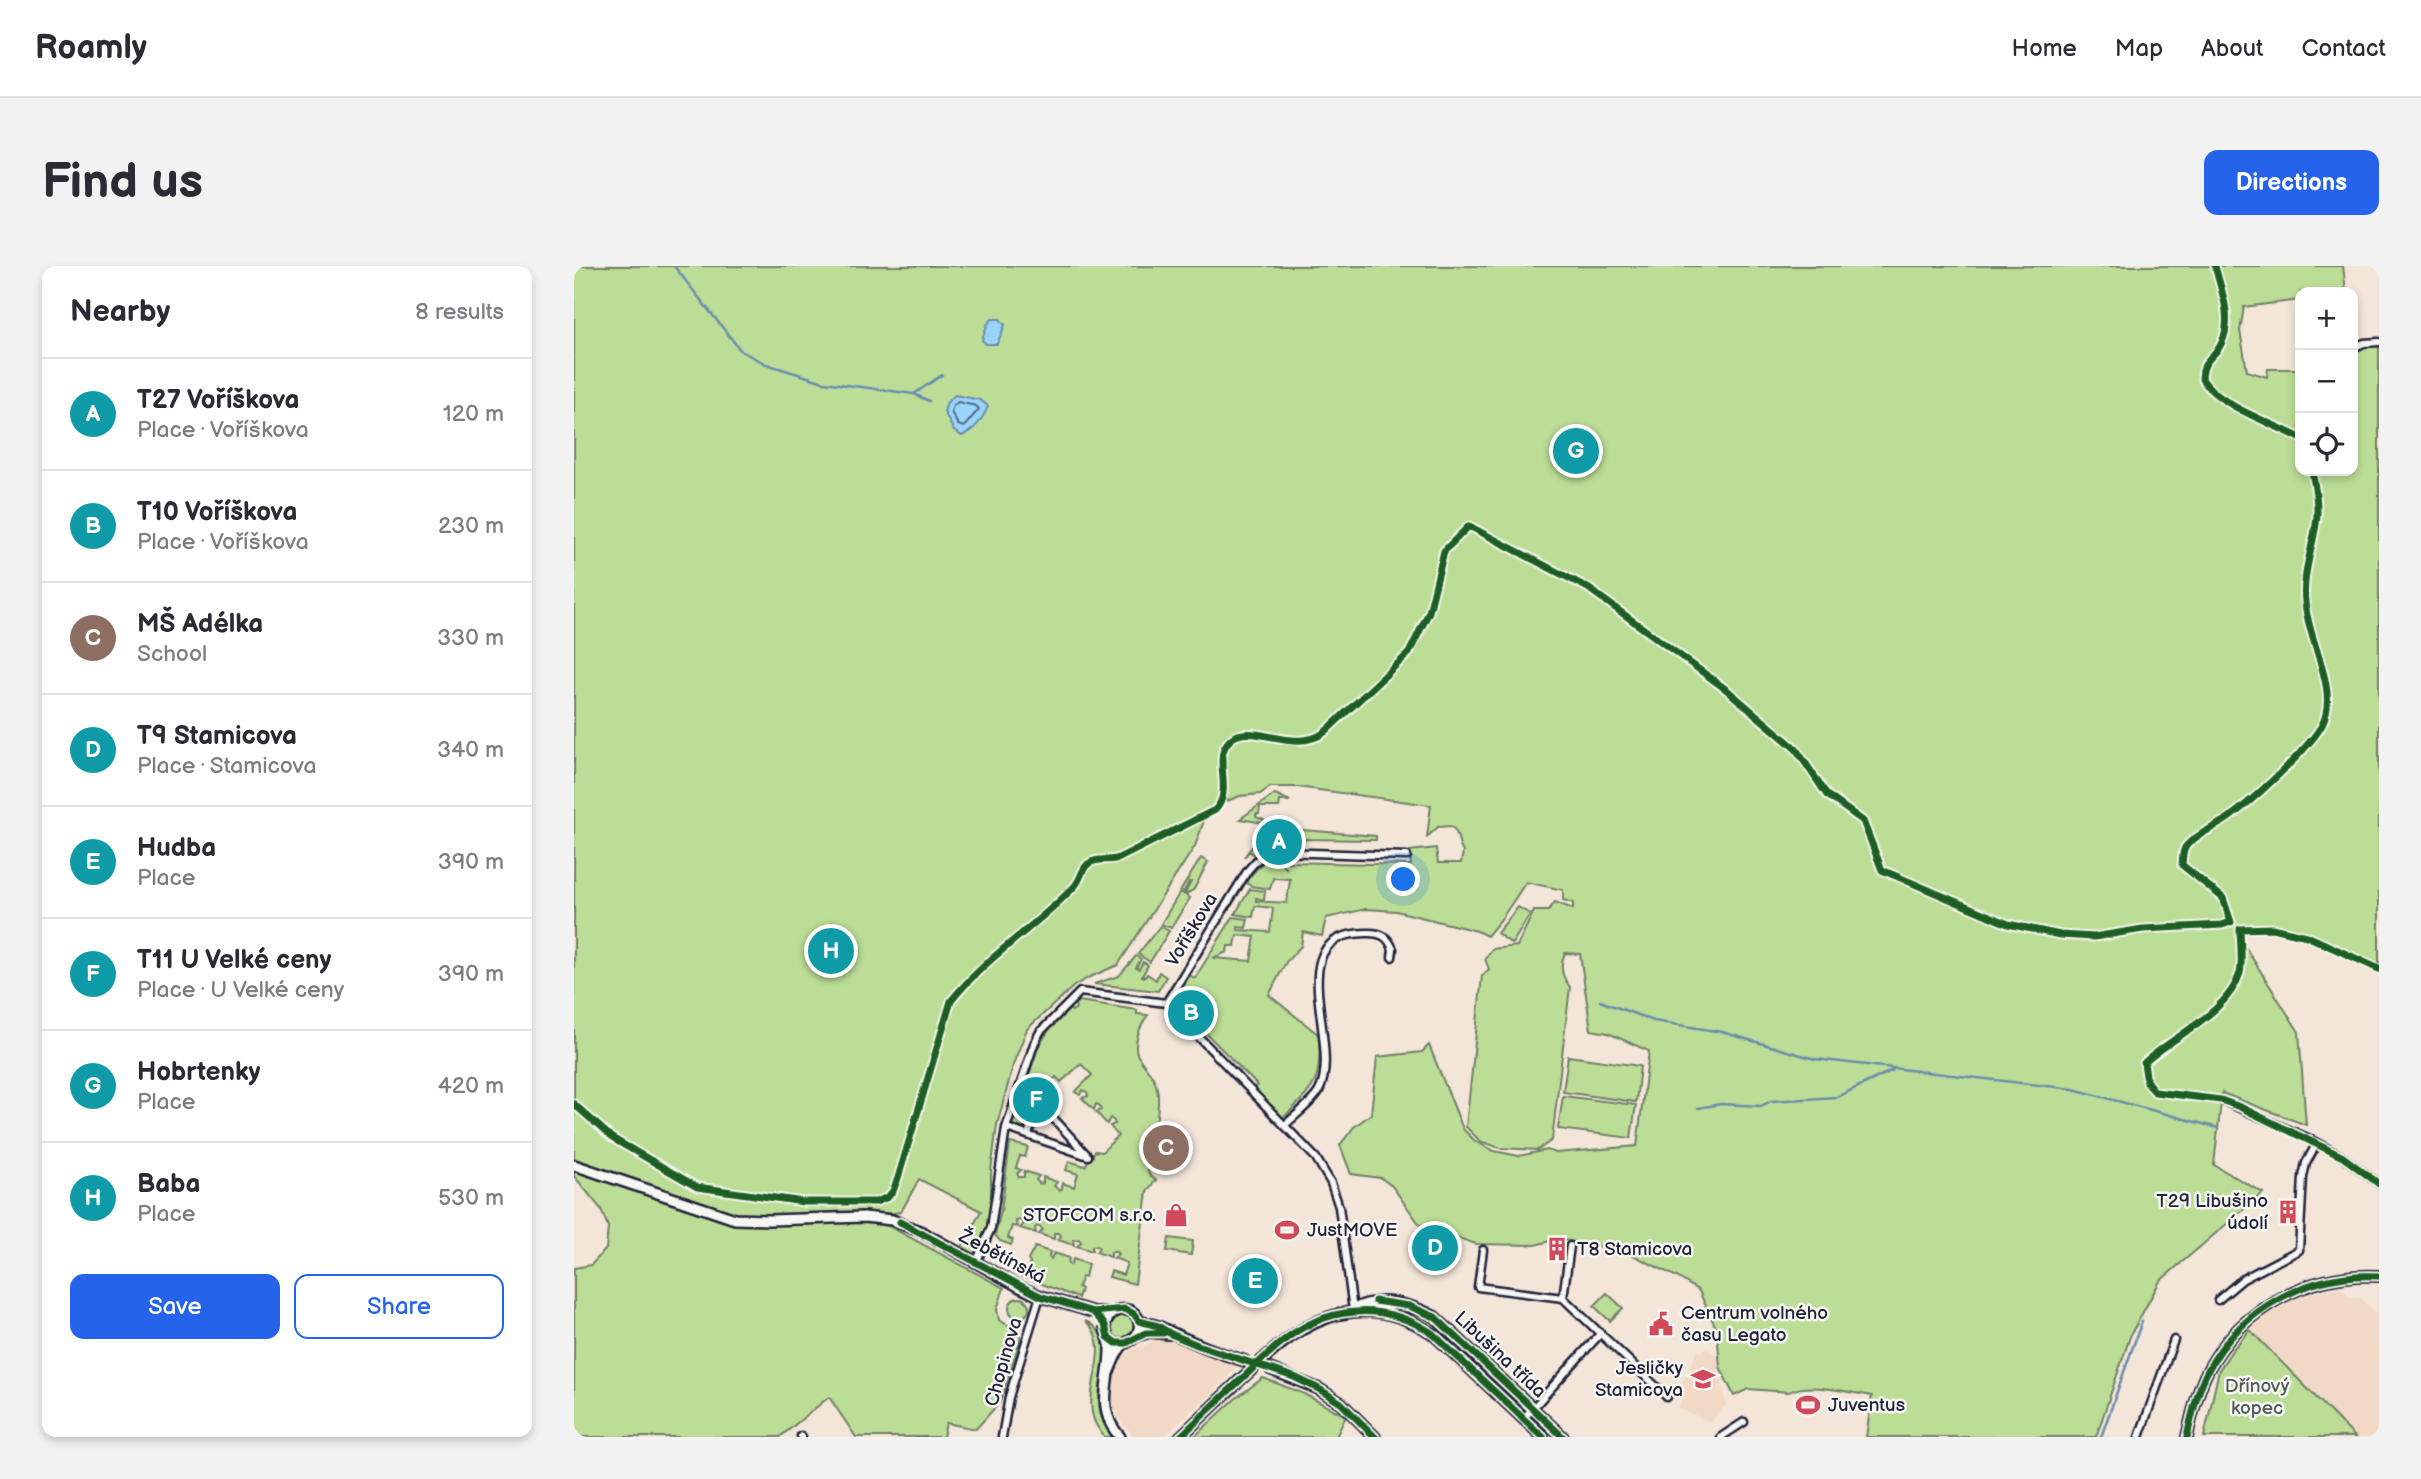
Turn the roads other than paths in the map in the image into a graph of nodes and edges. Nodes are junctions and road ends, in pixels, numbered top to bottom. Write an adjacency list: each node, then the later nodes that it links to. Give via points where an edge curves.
1 (2379, 342): 2 (street)
2 (2358, 346)
3 (1408, 856): 5 (street, Voříškova, via 1279,852 1258,859)
4 (1392, 957): 7 (street, via 1393,949 1384,936 1351,932 1334,941 1321,958 1316,976 1325,1056 1319,1092)
5 (1166, 1003): 7 (street); 8 (street, via 1080,992 1040,1032)
6 (2221, 1100): 10 (street)
7 (1285, 1125): 20 (street, via 1316,1158 1331,1184 1339,1207)
8 (1006, 1128): 9 (street); 15 (street, via 994,1217)
9 (1028, 1135): 9 (street, via 1044,1141 1088,1156 1043,1107 1035,1113)
10 (2318, 1143): 12 (street); 19 (street, via 2303,1177 2299,1250 2243,1279)
11 (574, 1165): 15 (street, Žebětínská, via 735,1219 892,1220)
12 (2379, 1184)
13 (1570, 1246): 18 (street)
14 (1483, 1250): 18 (street, via 1478,1287)
15 (976, 1263): 17 (street, Žebětínská)
16 (2379, 1276): 46 (street, via 2318,1281 2277,1298 2256,1314 2207,1371)
17 (1040, 1296): 21 (street, Žebětínská); 38 (street, Chopinova, via 1009,1397)
18 (1563, 1298): 26 (street)
19 (2218, 1300)
20 (1353, 1310): 35 (street, Libušina třída, via 1381,1301 1435,1317); 36 (street, Libušina třída, via 1394,1315 1418,1324); 40 (street, bridge, via 1289,1336)
21 (1093, 1312): 22 (street, Žebětínská); 24 (street)
22 (1112, 1312): 23 (street, via 1128,1310); 24 (street)
23 (1139, 1321): 25 (street); 27 (street)
24 (1105, 1325): 28 (street)
25 (1171, 1334): 27 (street); 31 (street)
26 (1600, 1334): 34 (street); 35 (street)
27 (1137, 1336): 30 (street)
28 (1108, 1337): 30 (street); 33 (street)
29 (2174, 1340): 45 (street)
30 (1125, 1343): 33 (street)
31 (1245, 1361)
32 (1270, 1369): 41 (street, via 1319,1389)
33 (1108, 1373): 39 (street, via 1104,1405)
34 (1667, 1397)
35 (1534, 1409): 36 (street); 43 (street, Libušina třída)
36 (1524, 1419): 42 (street, Libušina třída)
37 (1744, 1422): 44 (street)
38 (1002, 1437)
39 (1119, 1437)
40 (1180, 1437)
41 (1376, 1437)
42 (1543, 1437)
43 (1563, 1437)
44 (1721, 1437)
45 (2139, 1437)
46 (2187, 1437)

